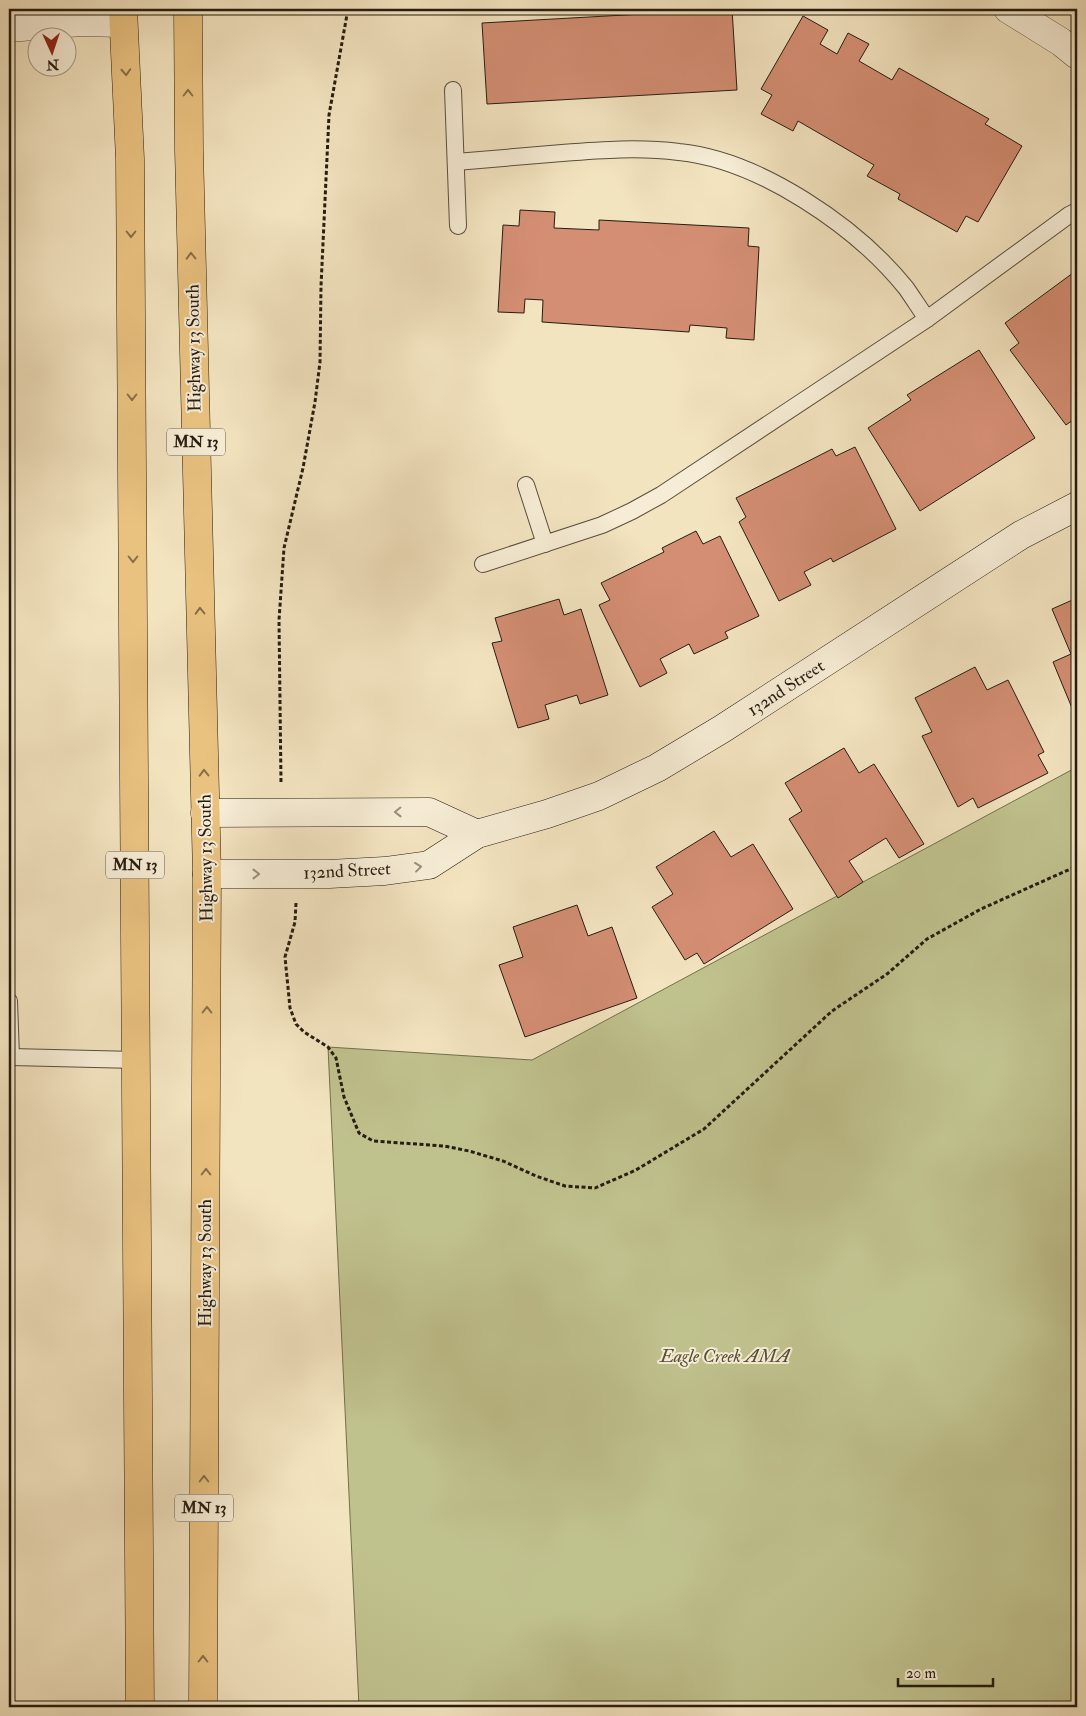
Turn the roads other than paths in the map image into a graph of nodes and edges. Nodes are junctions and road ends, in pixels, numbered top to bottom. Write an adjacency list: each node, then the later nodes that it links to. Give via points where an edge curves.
1 (188, 9): 15 (main road, Highway 13 South / MN 13, one-way to 1, via 188,150)
2 (1008, 9): 5 (street)
3 (123, 16): 4 (street); 20 (main road, MN 13, one-way to 20, via 130,179)
4 (9, 28)
5 (1077, 55)
6 (453, 90): 7 (lane)
7 (456, 162): 9 (lane); 10 (lane, via 604,150 680,152 716,159 760,176 800,197 842,227 906,288)
8 (1077, 211): 10 (lane)
9 (458, 226)
10 (927, 319): 13 (lane, via 661,495 602,525)
11 (526, 485): 13 (lane)
12 (1077, 506): 16 (street, 132nd Street, via 1021,535 657,768 599,796)
13 (545, 544): 14 (lane)
14 (483, 564)
15 (206, 813): 16 (street, one-way to 15, via 429,812); 17 (main road, Highway 13 South / MN 13)
16 (477, 834): 17 (street, 132nd Street, one-way to 16, via 385,871 429,865)
17 (207, 874): 22 (main road, Highway 13 South / MN 13, one-way to 17)
18 (9, 1001): 19 (lane)
19 (10, 1057): 20 (lane)
20 (136, 1060): 21 (main road, MN 13)
21 (140, 1707)
22 (203, 1707)

